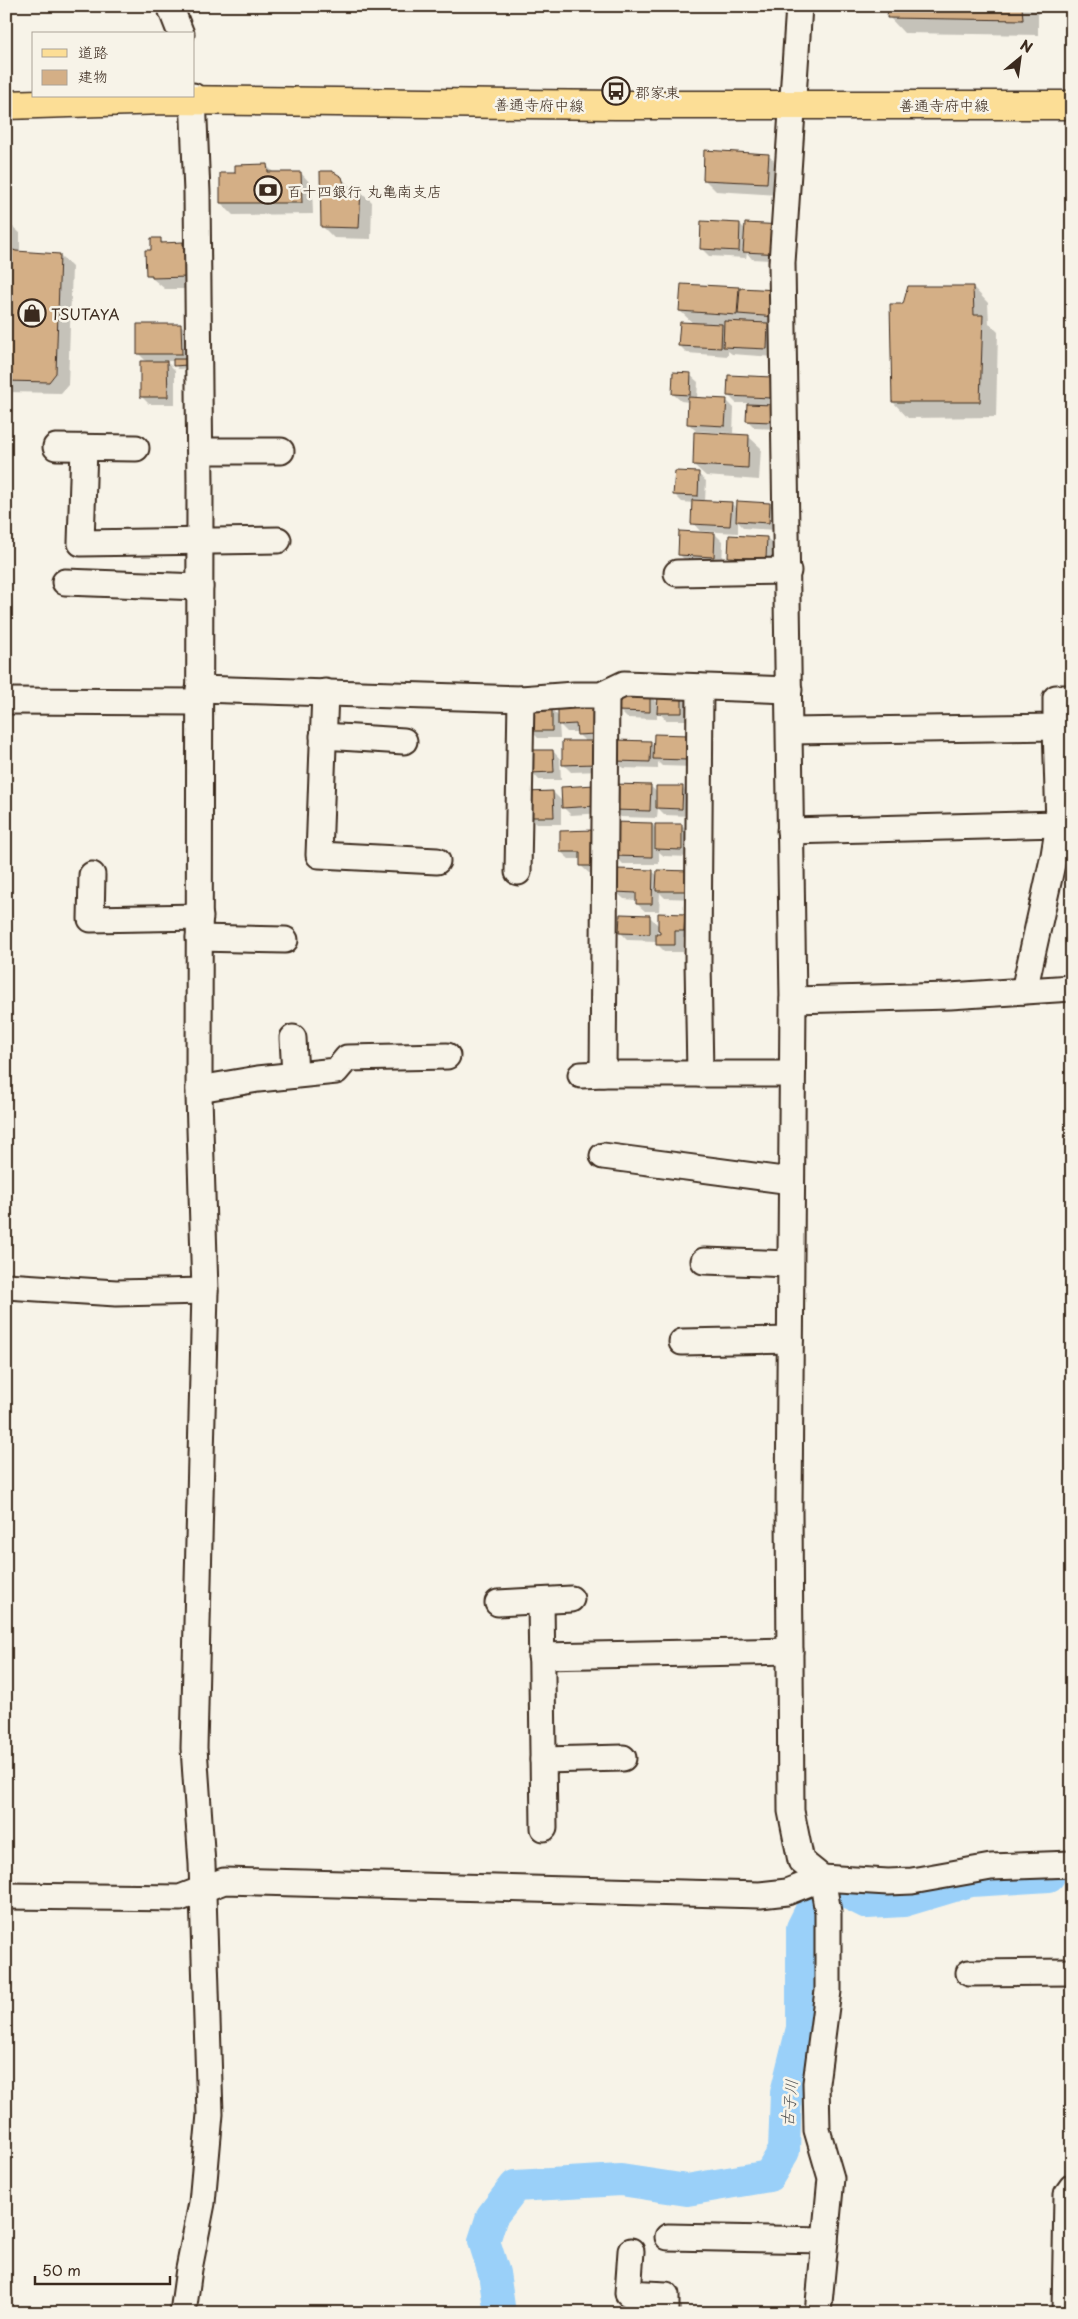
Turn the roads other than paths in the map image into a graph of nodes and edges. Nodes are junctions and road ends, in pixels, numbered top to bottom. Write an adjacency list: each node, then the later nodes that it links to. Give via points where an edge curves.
1 (170, 6): 3 (street)
2 (799, 6): 5 (street)
3 (181, 32)
4 (193, 98): 5 (main road, 善通寺府中線, via 606,105); 6 (main road, 善通寺府中線); 11 (street)
5 (794, 104): 7 (main road, 善通寺府中線); 15 (street, via 782,264)
6 (6, 105)
7 (1072, 105)
8 (56, 447): 9 (street)
9 (84, 447): 10 (street); 13 (street, via 81,543)
10 (136, 448)
11 (200, 451): 12 (street); 13 (street)
12 (281, 451)
13 (200, 540): 14 (street); 18 (street)
14 (278, 540)
15 (788, 571): 16 (street); 20 (street)
16 (678, 573)
17 (65, 582): 18 (street)
18 (200, 587): 23 (street)
19 (700, 687): 20 (street); 22 (street, via 624,684); 43 (street)
20 (789, 690): 28 (street)
21 (324, 692): 23 (street); 25 (street); 29 (street)
22 (606, 693): 25 (street); 43 (street, via 592,1074)
23 (199, 696): 26 (street); 36 (street)
24 (1072, 698): 27 (street, via 1056,698)
25 (521, 699): 34 (street)
26 (6, 701)
27 (1056, 727): 28 (street); 31 (street)
28 (790, 731): 32 (street)
29 (323, 736): 30 (street); 33 (street, via 319,855)
30 (404, 741)
31 (1059, 824): 32 (street); 39 (street)
32 (790, 831): 40 (street)
33 (437, 861)
34 (518, 872)
35 (92, 875): 36 (street, via 91,919)
36 (200, 927): 37 (street); 46 (street)
37 (286, 940)
38 (1072, 988): 39 (street)
39 (1024, 991): 40 (street)
40 (793, 1000): 44 (street)
41 (293, 1038): 45 (street)
42 (447, 1056): 45 (street, via 347,1058 336,1071)
43 (700, 1074): 44 (street)
44 (792, 1074): 48 (street)
45 (294, 1075): 46 (street)
46 (199, 1089): 52 (street)
47 (604, 1156): 48 (street)
48 (791, 1181): 50 (street)
49 (704, 1261): 50 (street)
50 (790, 1264): 53 (street)
51 (6, 1286): 52 (street, via 116,1293)
52 (205, 1291): 65 (street, via 194,1748)
53 (790, 1340): 54 (street); 58 (street)
54 (682, 1342)
55 (571, 1600): 56 (street)
56 (540, 1601): 57 (street); 59 (street)
57 (498, 1603)
58 (790, 1651): 59 (street); 64 (street, via 791,1811 801,1861)
59 (541, 1656): 61 (street)
60 (623, 1758): 61 (street)
61 (543, 1760): 62 (street)
62 (544, 1828)
63 (1072, 1864): 64 (street, via 991,1867 912,1881)
64 (823, 1882): 65 (street, via 760,1896 224,1881); 71 (street, via 828,1912 828,1991 816,2083 817,2130 831,2178)
65 (203, 1888): 66 (street, via 180,1898); 73 (street, via 210,2114 202,2202)
66 (6, 1896)
67 (1072, 1972): 68 (street)
68 (969, 1973)
69 (1072, 2187): 76 (street, via 1067,2194)
70 (668, 2237): 71 (street)
71 (825, 2240): 75 (street)
72 (631, 2251): 74 (street, via 628,2293 666,2295)
73 (183, 2313)
74 (666, 2313)
75 (818, 2313)
76 (1065, 2313)

